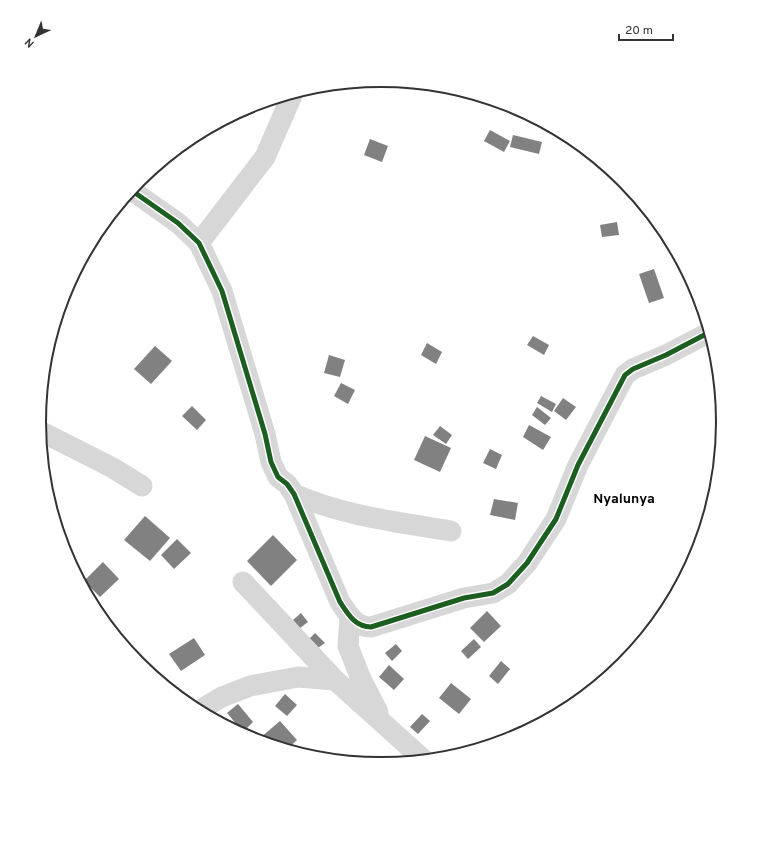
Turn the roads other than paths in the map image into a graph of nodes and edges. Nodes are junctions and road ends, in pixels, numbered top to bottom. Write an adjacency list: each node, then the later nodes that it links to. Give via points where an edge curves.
1 (289, 100): 3 (street, via 265,157)
2 (136, 194): 3 (street, via 178,223)
3 (199, 243): 7 (street, via 222,291 271,462 278,477)
4 (705, 334): 10 (street, via 625,375 578,465 556,519 527,563 508,584 493,592 464,598 371,627 364,627)
5 (47, 434): 6 (street, via 114,468)
6 (142, 486)
7 (294, 494): 8 (street, via 359,515); 10 (street, via 340,602)
8 (451, 531)
9 (243, 582): 11 (street)
10 (350, 617): 13 (street, via 348,646)
11 (335, 680): 12 (street, via 298,677 250,686); 13 (street)
12 (205, 707)
13 (384, 725): 14 (street)
14 (419, 756)

